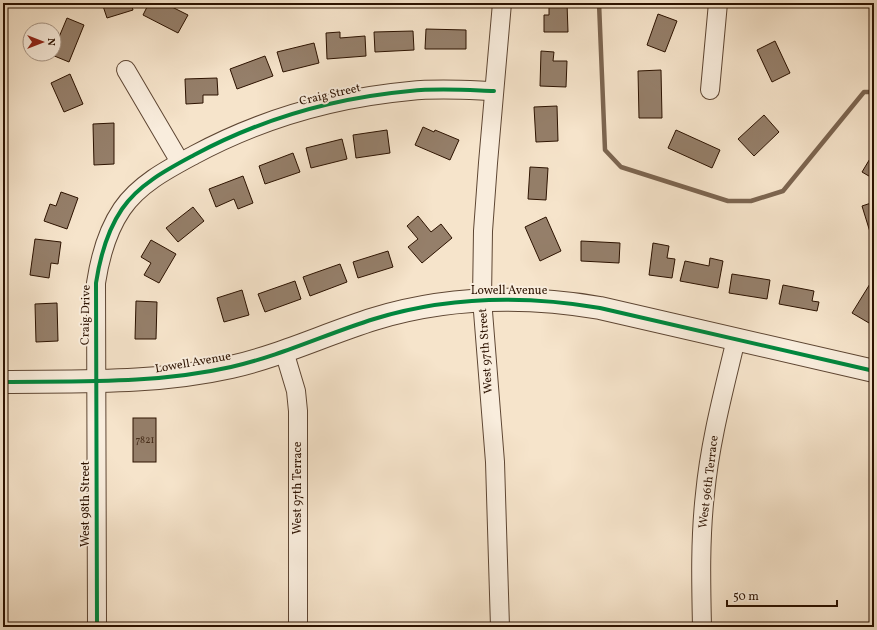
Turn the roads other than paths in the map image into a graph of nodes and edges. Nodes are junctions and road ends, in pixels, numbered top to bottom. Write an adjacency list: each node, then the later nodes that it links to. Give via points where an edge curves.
1 (502, 3): 5 (street, West 97th Street)
2 (718, 3): 4 (street)
3 (126, 70): 6 (street)
4 (710, 90)
5 (494, 91): 6 (street, Craig Street, via 410,91 322,105 249,129); 7 (street, West 97th Street, via 483,231)
6 (180, 162): 11 (street, Craig Drive, via 151,180 130,199 109,232 99,259 96,282)
7 (482, 299): 8 (street, Lowell Avenue, via 562,302 600,308); 9 (street, Lowell Avenue, via 399,312); 15 (street, West 97th Street, via 495,462)
8 (736, 339): 10 (street, Lowell Avenue); 16 (street, West 96th Terrace, via 720,403 705,494 702,536)
9 (284, 351): 11 (street, Lowell Avenue, via 233,367 187,376); 14 (street, West 97th Terrace, via 296,391 298,410)
10 (874, 371)
11 (96, 381): 12 (street, Lowell Avenue); 13 (street, West 98th Street)
12 (3, 382)
13 (97, 627)
14 (298, 627)
15 (500, 627)
16 (702, 627)

